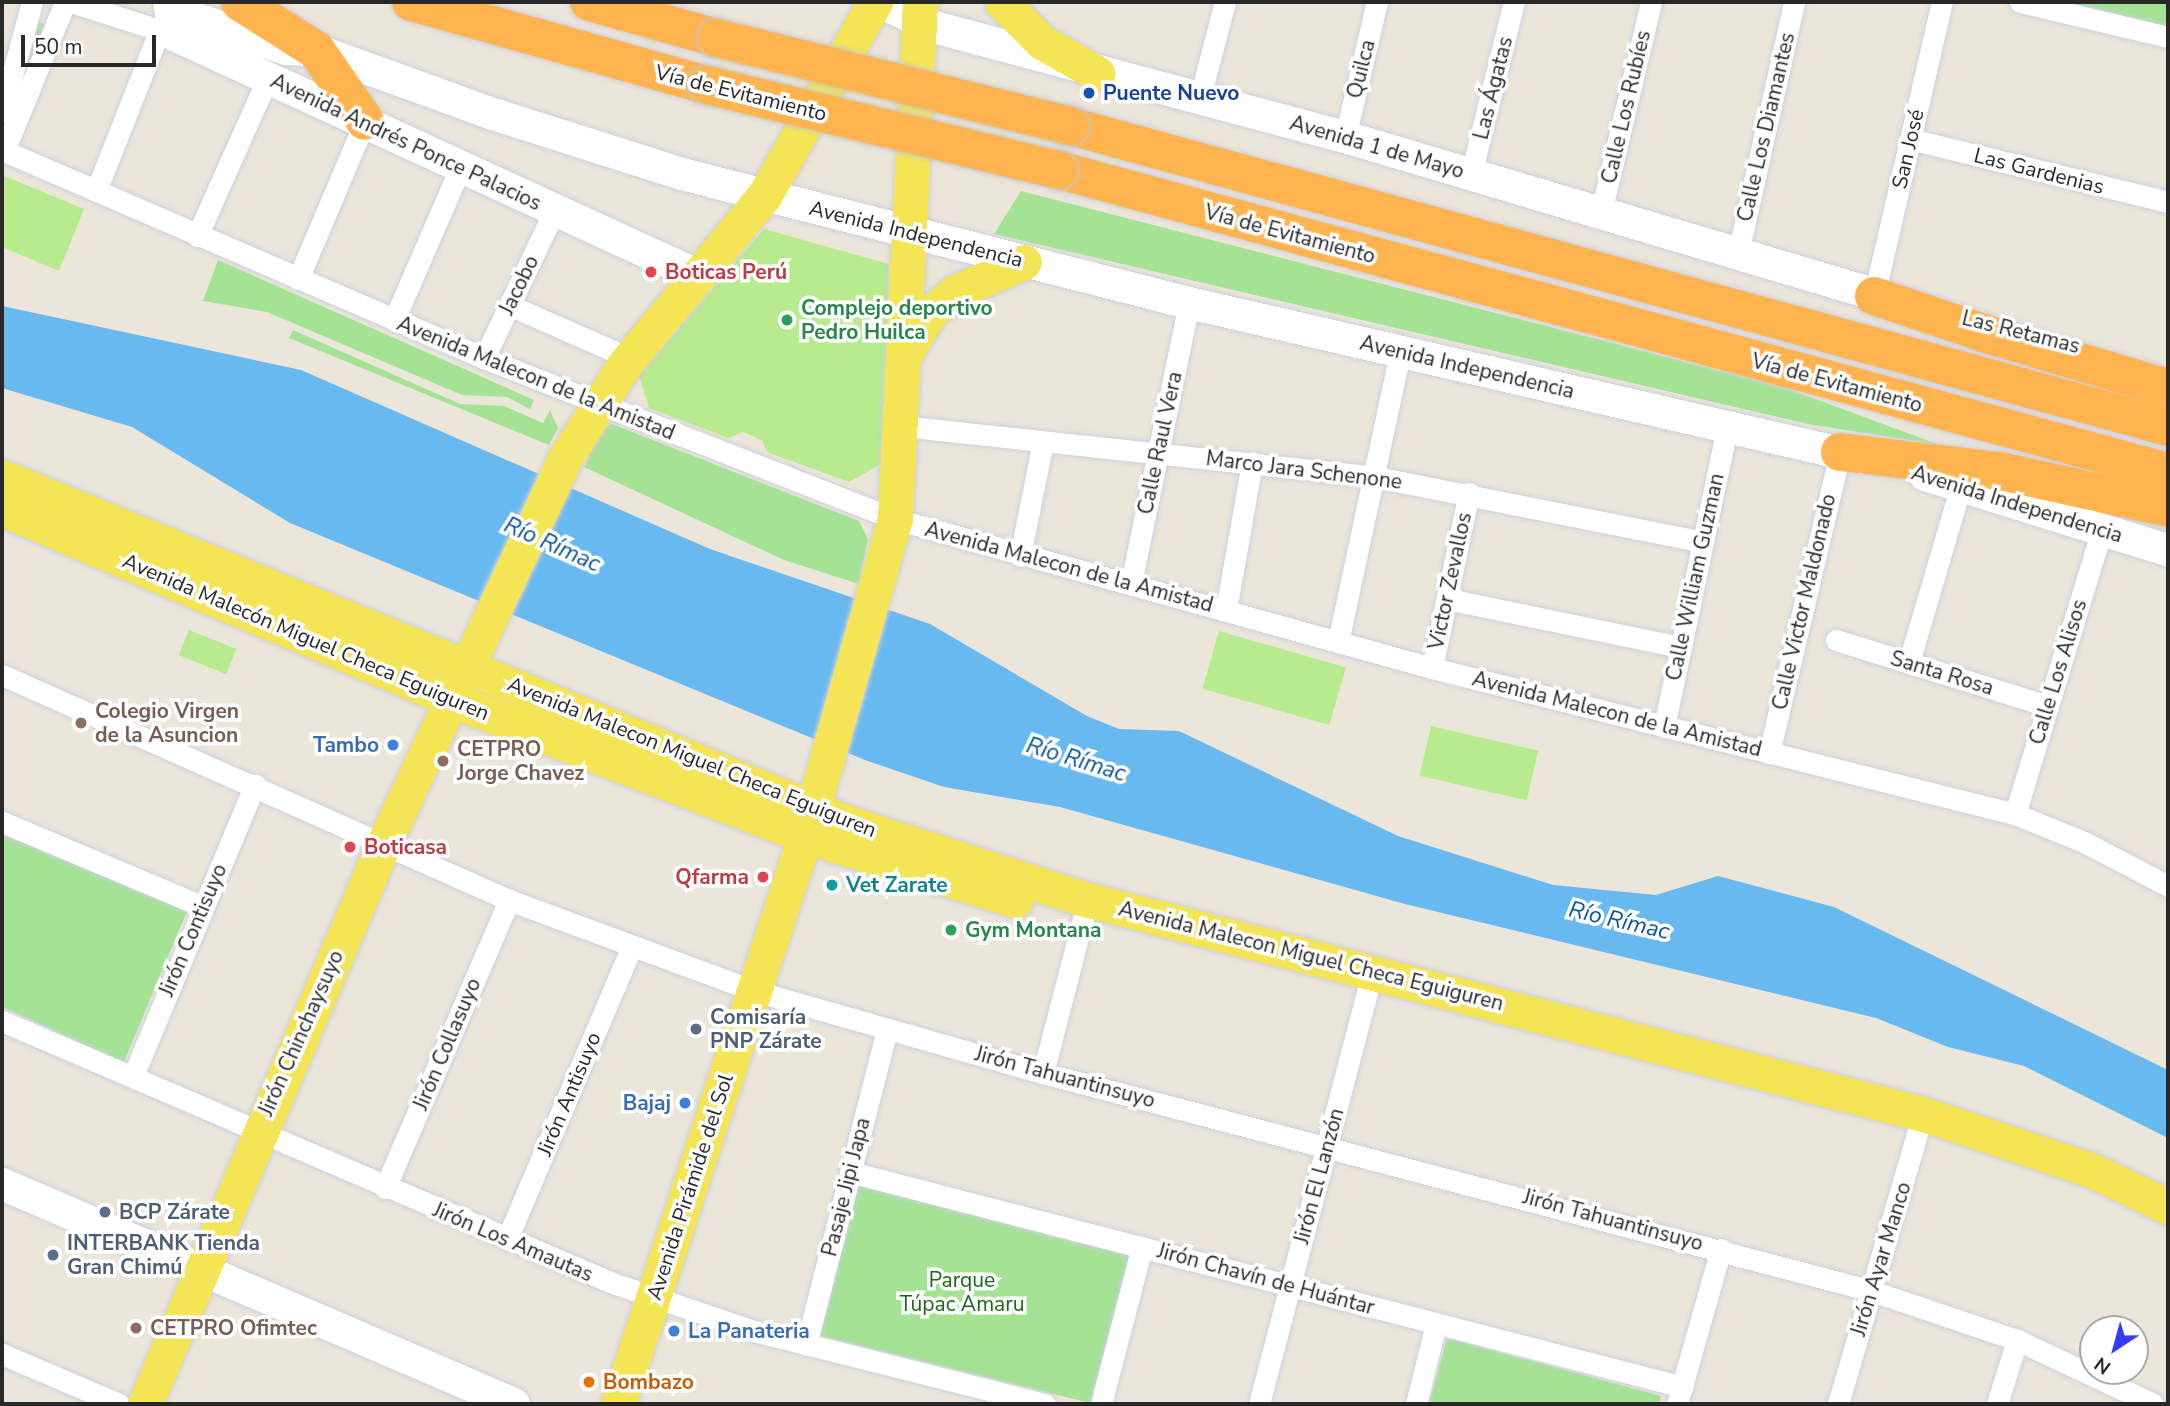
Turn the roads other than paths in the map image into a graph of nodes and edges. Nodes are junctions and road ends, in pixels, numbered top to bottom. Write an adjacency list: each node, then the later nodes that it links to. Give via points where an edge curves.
1 (32, 2): 23 (street)
2 (65, 2): 27 (street)
3 (71, 2): 17 (street, Avenida Andrés Ponce Palacios)
4 (240, 2): 19 (highway)
5 (411, 2): 59 (highway, Vía de Evitamiento, bridge, via 707,85 1059,170)
6 (589, 2): 54 (highway, Vía de Evitamiento, bridge, via 1070,126)
7 (877, 2): 16 (main road, Avenida 1 de Mayo); 31 (main road, Jirón Chinchaysuyo)
8 (1002, 2): 20 (main road, via 1042,42)
9 (1225, 2): 22 (street)
10 (1377, 2): 25 (street, Quilca)
11 (1514, 2): 29 (street, Las Ágatas)
12 (1651, 2): 34 (street, Calle Los Rubíes)
13 (1794, 2): 37 (street, Calle Los Diamantes)
14 (1942, 2): 26 (street, San José)
15 (2020, 2): 18 (street)
16 (918, 11): 20 (main road, Avenida 1 de Mayo); 35 (main road, Avenida Pirámide del Sol)
17 (169, 19): 19 (main road, via 286,49); 21 (main road, Avenida Andrés Ponce Palacios); 30 (street)
18 (2168, 37)
19 (316, 50): 24 (highway); 31 (main road, Avenida Independencia, via 494,114)
20 (1098, 74): 22 (main road, Avenida 1 de Mayo)
21 (268, 77): 24 (main road, Avenida Andrés Ponce Palacios); 36 (street)
22 (1200, 97): 25 (main road, Avenida 1 de Mayo)
23 (2, 112)
24 (365, 121): 28 (main road, Avenida Andrés Ponce Palacios); 40 (street)
25 (1345, 137): 29 (main road, Avenida 1 de Mayo)
26 (1910, 139): 32 (street, Las Gardenias); 41 (street, San José)
27 (3, 151): 30 (street, Avenida Malecon de la Amistad)
28 (460, 168): 33 (main road, Avenida Andrés Ponce Palacios); 44 (street)
29 (1471, 174): 34 (main road, Avenida 1 de Mayo)
30 (96, 191): 36 (street, Avenida Malecon de la Amistad)
31 (764, 196): 35 (main road, Avenida Independencia); 39 (main road, Jirón Chinchaysuyo)
32 (2168, 202)
33 (554, 212): 39 (main road, Avenida Andrés Ponce Palacios); 43 (street, Jacobo)
34 (1601, 212): 37 (main road, Avenida 1 de Mayo)
35 (907, 231): 38 (main road, Avenida Independencia); 46 (main road, Avenida Pirámide del Sol)
36 (197, 236): 40 (street, Avenida Malecon de la Amistad)
37 (1738, 253): 41 (main road, Avenida 1 de Mayo)
38 (1024, 262): 42 (main road, Avenida Independencia); 46 (main road, via 955,292 929,314)
39 (699, 276): 48 (main road, Jirón Chinchaysuyo)
40 (298, 279): 44 (street, Avenida Malecon de la Amistad)
41 (1874, 296): 49 (main road, Las Retamas); 50 (highway)
42 (1189, 303): 45 (main road, Avenida Independencia); 57 (street, Calle Raul Vera)
43 (509, 305): 47 (street, Jacobo); 48 (street)
44 (394, 320): 47 (street, Avenida Malecon de la Amistad)
45 (1400, 352): 53 (main road, Avenida Independencia); 60 (street)
46 (905, 354): 52 (main road, Avenida Pirámide del Sol)
47 (484, 358): 51 (street, Avenida Malecon de la Amistad)
48 (629, 358): 51 (main road, Jirón Chinchaysuyo)
49 (2168, 369)
50 (2168, 388)
51 (595, 404): 66 (street, Avenida Malecon de la Amistad); 77 (main road, Jirón Chinchaysuyo)
52 (901, 426): 55 (street, Marco Jara Schenone); 66 (main road, Avenida Pirámide del Sol)
53 (1727, 427): 56 (main road, Avenida Independencia); 68 (street, Calle William Guzman)
54 (2168, 427)
55 (1043, 442): 57 (street, Marco Jara Schenone); 70 (street)
56 (1840, 452): 62 (main road, Avenida Independencia); 64 (highway, via 2000,471); 84 (street, Calle Victor Maldonado)
57 (1157, 453): 58 (street, Marco Jara Schenone); 71 (street, Calle Raul Vera)
58 (1252, 462): 60 (street, Marco Jara Schenone); 73 (street)
59 (2168, 472)
60 (1371, 476): 63 (street, Marco Jara Schenone); 75 (street)
61 (2, 477): 77 (main road, Avenida Malecón Miguel Checa Eguiguren)
62 (1961, 485): 67 (main road, Avenida Independencia); 78 (street)
63 (1469, 494): 68 (street, Marco Jara Schenone); 72 (street, Victor Zevallos)
64 (2168, 508)
65 (2, 509): 81 (main road, Avenida Malecón Miguel Checa Eguiguren)
66 (895, 519): 70 (street, Avenida Malecon de la Amistad); 87 (main road, Avenida Pirámide del Sol)
67 (2102, 529): 69 (main road, Avenida Independencia); 82 (street, Calle Los Alisos)
68 (1703, 542): 76 (street, Calle William Guzman)
69 (2168, 550)
70 (1020, 556): 71 (street, Avenida Malecon de la Amistad)
71 (1131, 583): 73 (street, Avenida Malecon de la Amistad)
72 (1447, 599): 76 (street); 79 (street, Victor Zevallos)
73 (1226, 610): 75 (street, Avenida Malecon de la Amistad)
74 (1836, 640): 78 (street, Santa Rosa)
75 (1338, 642): 79 (street, Avenida Malecon de la Amistad)
76 (1681, 647): 83 (street, Calle William Guzman)
77 (470, 657): 81 (main road, Jirón Chinchaysuyo); 87 (main road, Avenida Malecon Miguel Checa Eguiguren)
78 (1909, 662): 82 (street, Santa Rosa)
79 (1432, 668): 83 (street, Avenida Malecon de la Amistad)
80 (2, 675): 86 (street, Jirón Tahuantinsuyo)
81 (449, 699): 85 (main road, Avenida Malecón Miguel Checa Eguiguren); 90 (main road, Jirón Chinchaysuyo)
82 (2048, 706): 88 (street, Calle Los Alisos)
83 (1664, 727): 84 (street, Avenida Malecon de la Amistad)
84 (1769, 753): 88 (street, Avenida Malecon de la Amistad)
85 (612, 762): 87 (main road, Avenida Malecon Miguel Checa Eguiguren)
86 (255, 785): 90 (street, Jirón Tahuantinsuyo); 93 (street, Jirón Contisuyo)
87 (812, 811): 94 (main road, Avenida Malecon Miguel Checa Eguiguren, via 940,880); 97 (main road, Avenida Pirámide del Sol); 102 (main road, Avenida Malecon Miguel Checa Eguiguren, via 1081,898)
88 (2015, 814): 91 (street, Avenida Malecon de la Amistad, via 2084,842)
89 (2, 822): 93 (street)
90 (384, 843): 92 (street, Jirón Tahuantinsuyo); 103 (main road, Jirón Chinchaysuyo)
91 (2168, 886)
92 (509, 900): 95 (street, Jirón Tahuantinsuyo); 107 (street, Jirón Collasuyo)
93 (202, 906): 101 (street, Jirón Contisuyo)
94 (1083, 918): 96 (main road, Avenida Malecon Miguel Checa Eguiguren); 100 (street)
95 (631, 948): 97 (street, Jirón Tahuantinsuyo); 110 (street, Jirón Antisuyo)
96 (1368, 988): 102 (main road, Avenida Malecon Miguel Checa Eguiguren); 104 (street, Jirón El Lanzón)
97 (755, 991): 99 (street, Jirón Tahuantinsuyo); 116 (main road, Avenida Pirámide del Sol)
98 (2, 1021): 101 (street, Jirón Los Amautas)
99 (887, 1029): 100 (street, Jirón Tahuantinsuyo); 105 (street, Pasaje Jipi Japa)
100 (1043, 1073): 104 (street, Jirón Tahuantinsuyo)
101 (133, 1076): 103 (street, Jirón Los Amautas)
102 (1921, 1123): 108 (main road, Avenida Malecon Miguel Checa Eguiguren, via 2094,1171); 109 (main road, Avenida Malecon Miguel Checa Eguiguren); 115 (street, Jirón Ayar Manco)
103 (258, 1130): 107 (street, Jirón Los Amautas); 113 (main road, Jirón Chinchaysuyo)
104 (1328, 1144): 112 (street, Jirón Tahuantinsuyo); 114 (street, Jirón El Lanzón)
105 (850, 1172): 111 (street, Jirón Chavín de Huántar); 119 (street, Pasaje Jipi Japa)
106 (2, 1184): 113 (main road)
107 (385, 1188): 110 (street, Jirón Los Amautas)
108 (2168, 1207)
109 (2168, 1232)
110 (507, 1239): 116 (street, Jirón Los Amautas)
111 (1142, 1247): 114 (street, Jirón Chavín de Huántar); 128 (street)
112 (1721, 1249): 115 (street, Jirón Tahuantinsuyo); 122 (street)
113 (202, 1269): 121 (main road); 124 (main road, Jirón Chinchaysuyo)
114 (1290, 1285): 117 (street, Jirón Chavín de Huántar); 129 (street, Jirón El Lanzón)
115 (1872, 1291): 118 (street, Jirón Tahuantinsuyo); 131 (street, Jirón Ayar Manco)
116 (654, 1297): 119 (street, Jirón Los Amautas); 126 (main road, Avenida Pirámide del Sol)
117 (1436, 1324): 122 (street, Jirón Chavín de Huántar); 130 (street)
118 (2017, 1340): 132 (street); 133 (street, Jirón Tahuantinsuyo)
119 (806, 1345): 127 (street, Jirón Los Amautas)
120 (2, 1354): 123 (street)
121 (468, 1396): 125 (main road)
122 (1680, 1396)
123 (119, 1404)
124 (145, 1404)
125 (514, 1404)
126 (618, 1404)
127 (1045, 1404)
128 (1101, 1404)
129 (1259, 1404)
130 (1416, 1404)
131 (1838, 1404)
132 (1997, 1404)
133 (2153, 1404)

